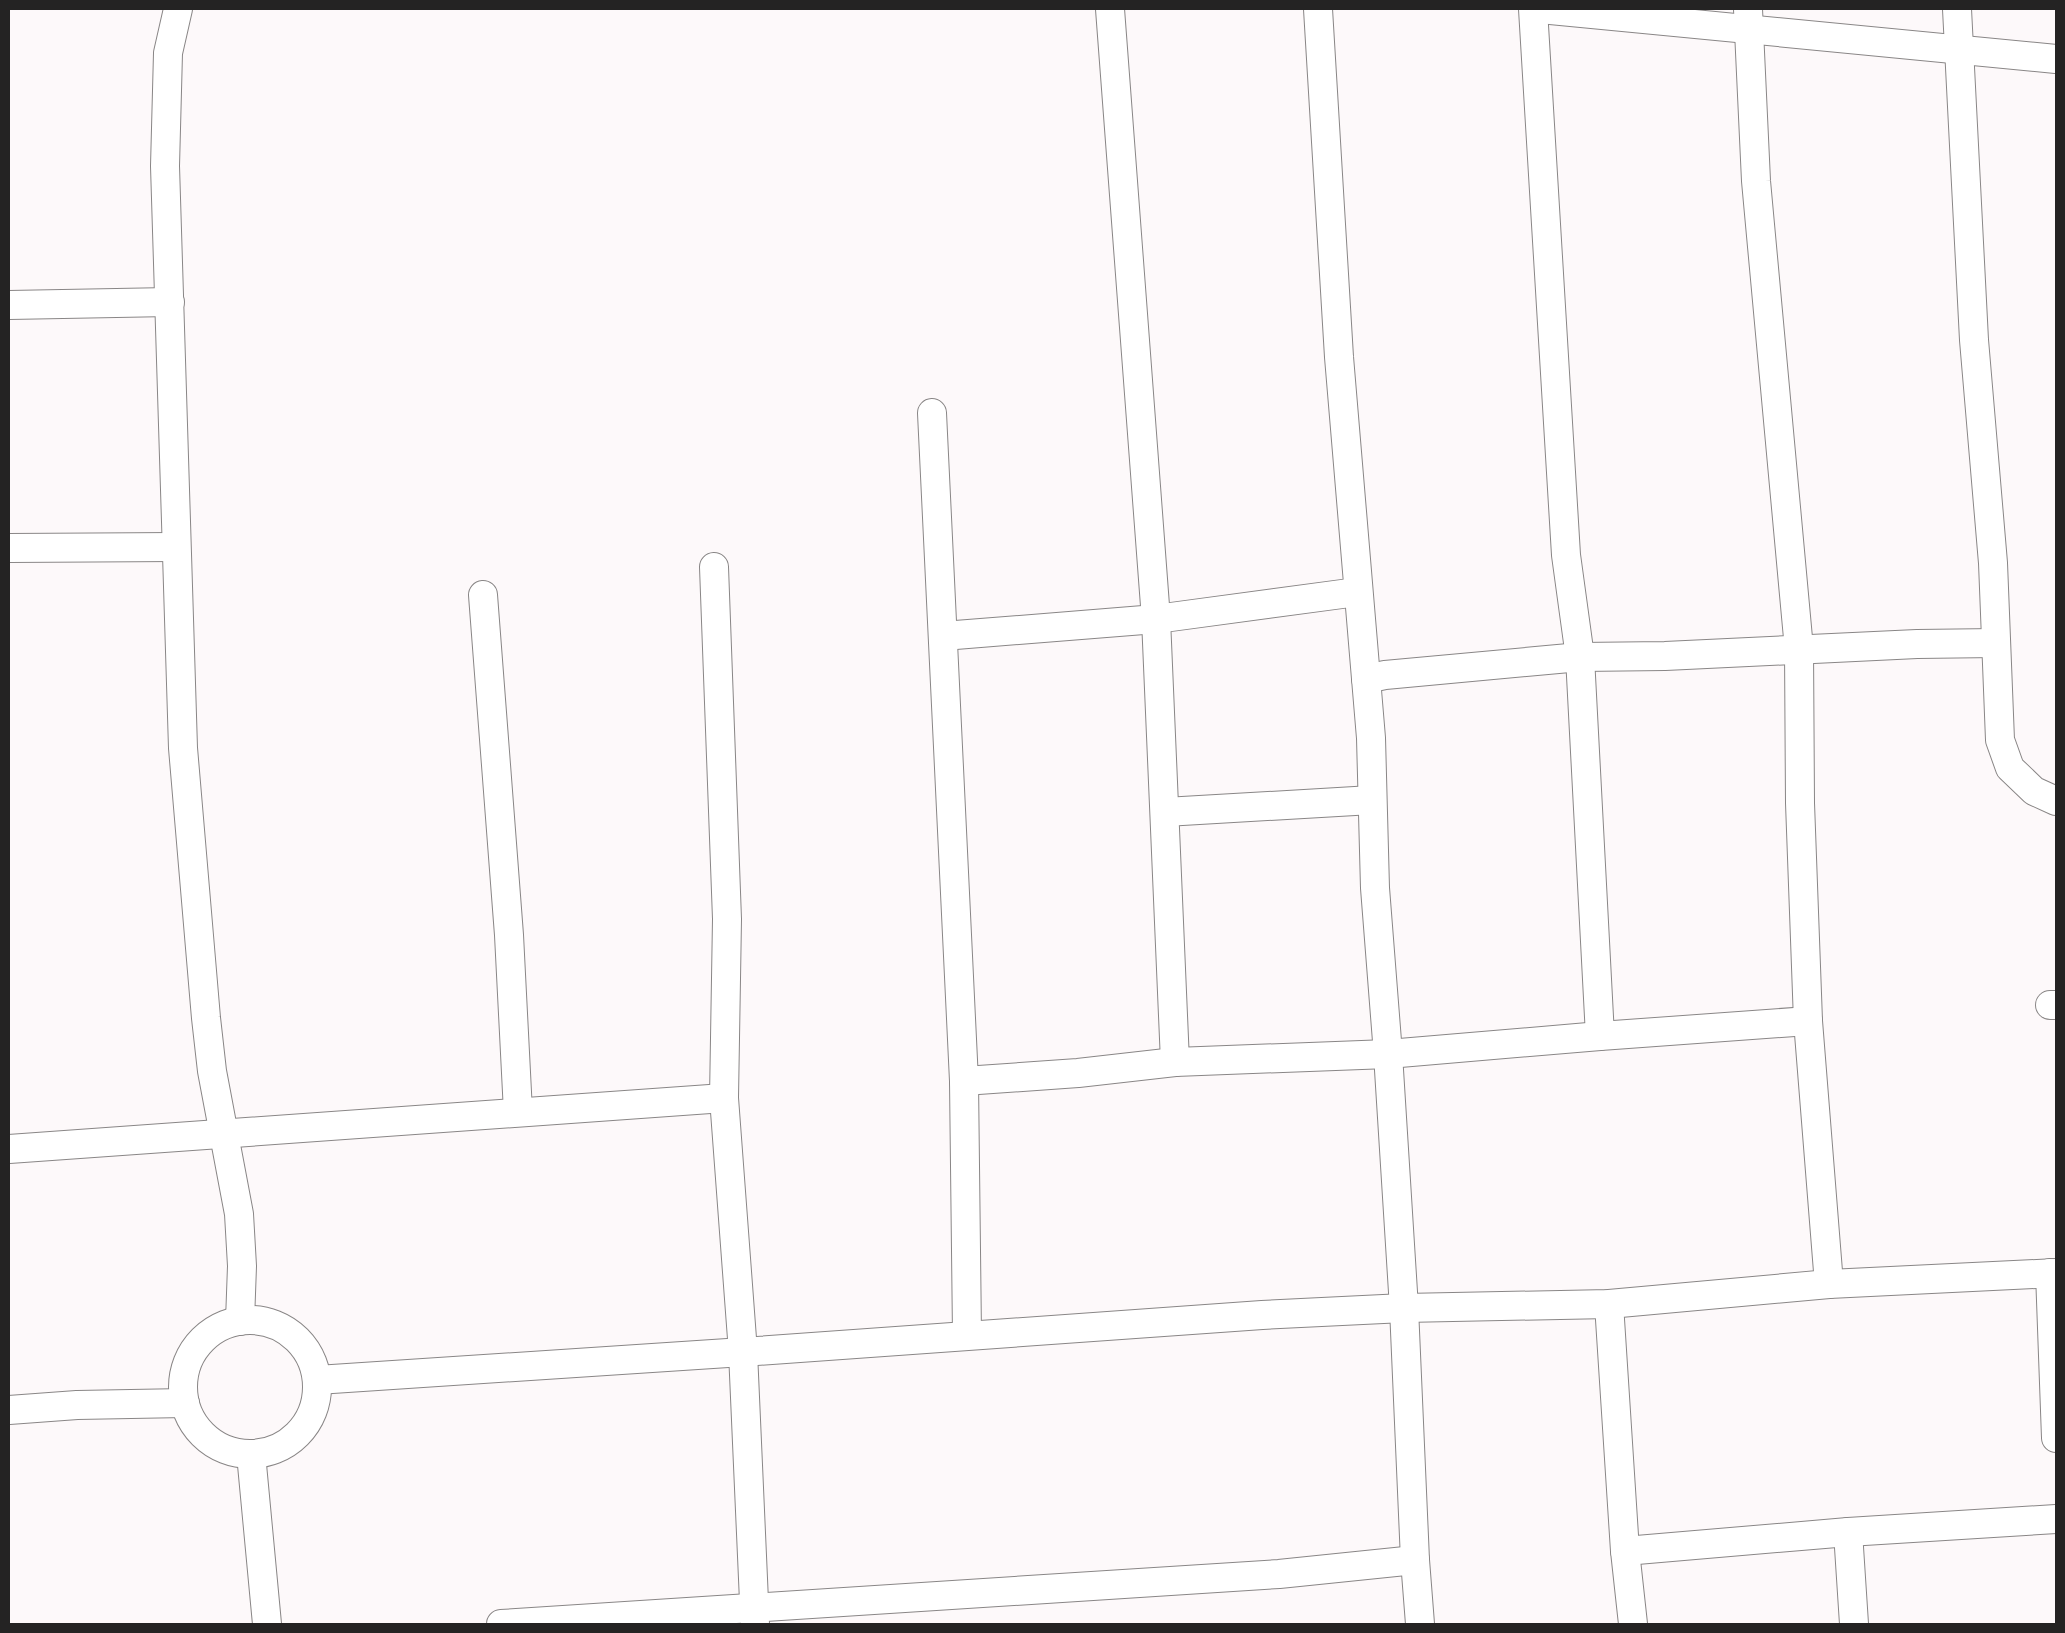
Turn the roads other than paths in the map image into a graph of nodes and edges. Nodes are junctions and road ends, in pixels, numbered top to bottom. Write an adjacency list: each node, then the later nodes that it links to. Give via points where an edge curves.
1 (178, 9): 10 (street, via 167,62 165,166)
2 (1110, 9): 18 (street)
3 (1318, 9): 16 (street)
4 (1533, 9): 22 (street, via 1566,555)
5 (1540, 9): 7 (street)
6 (1957, 9): 8 (street)
7 (1749, 19): 8 (street); 21 (street, via 1756,181)
8 (1960, 50): 9 (street); 20 (street, via 1974,340 1993,563)
9 (2056, 59)
10 (170, 302): 11 (street); 13 (street)
11 (9, 304)
12 (932, 413): 19 (street)
13 (176, 547): 14 (street); 34 (street, via 184,758 206,1018)
14 (9, 548)
15 (714, 567): 32 (street, via 727,919)
16 (1358, 592): 18 (street); 23 (street)
17 (483, 595): 33 (street, via 509,935)
18 (1156, 619): 19 (street); 26 (street)
19 (943, 636): 31 (street)
20 (1996, 643): 21 (street); 25 (street, via 2000,740 2010,768 2034,791)
21 (1799, 649): 22 (street); 27 (street, via 1800,803)
22 (1580, 657): 23 (street); 28 (street)
23 (1366, 679): 24 (street)
24 (1372, 800): 26 (street); 29 (street, via 1375,888)
25 (2056, 801)
26 (1165, 812): 30 (street)
27 (1808, 1021): 28 (street); 37 (street)
28 (1600, 1036): 29 (street)
29 (1388, 1054): 30 (street); 39 (street)
30 (1175, 1062): 31 (street)
31 (964, 1081): 41 (street)
32 (724, 1098): 33 (street); 42 (street)
33 (518, 1112): 34 (street)
34 (224, 1132): 35 (street); 40 (street, via 239,1214 242,1266)
35 (9, 1149)
36 (2053, 1273): 37 (street); 46 (street)
37 (1829, 1284): 38 (street)
38 (1609, 1304): 39 (street); 50 (street)
39 (1404, 1308): 41 (street); 51 (street)
40 (240, 1321): 43 (street, via 262,1321 282,1328 299,1341 311,1359); 44 (street, via 220,1327 202,1340 189,1358 183,1380)
41 (968, 1335): 42 (street)
42 (742, 1352): 43 (street); 52 (street)
43 (317, 1380): 47 (street, via 316,1401 308,1422 293,1439 274,1450)
44 (185, 1403): 45 (street); 47 (street, via 194,1424 209,1440 229,1451)
45 (9, 1410)
46 (2056, 1438)
47 (252, 1454): 54 (street)
48 (2056, 1519): 49 (street)
49 (1848, 1532): 50 (street); 58 (street)
50 (1624, 1551): 57 (street)
51 (1415, 1560): 52 (street); 56 (street)
52 (755, 1616): 53 (street)
53 (534, 1623): 55 (street)
54 (267, 1624)
55 (501, 1624)
56 (1420, 1624)
57 (1633, 1624)
58 (1854, 1624)

